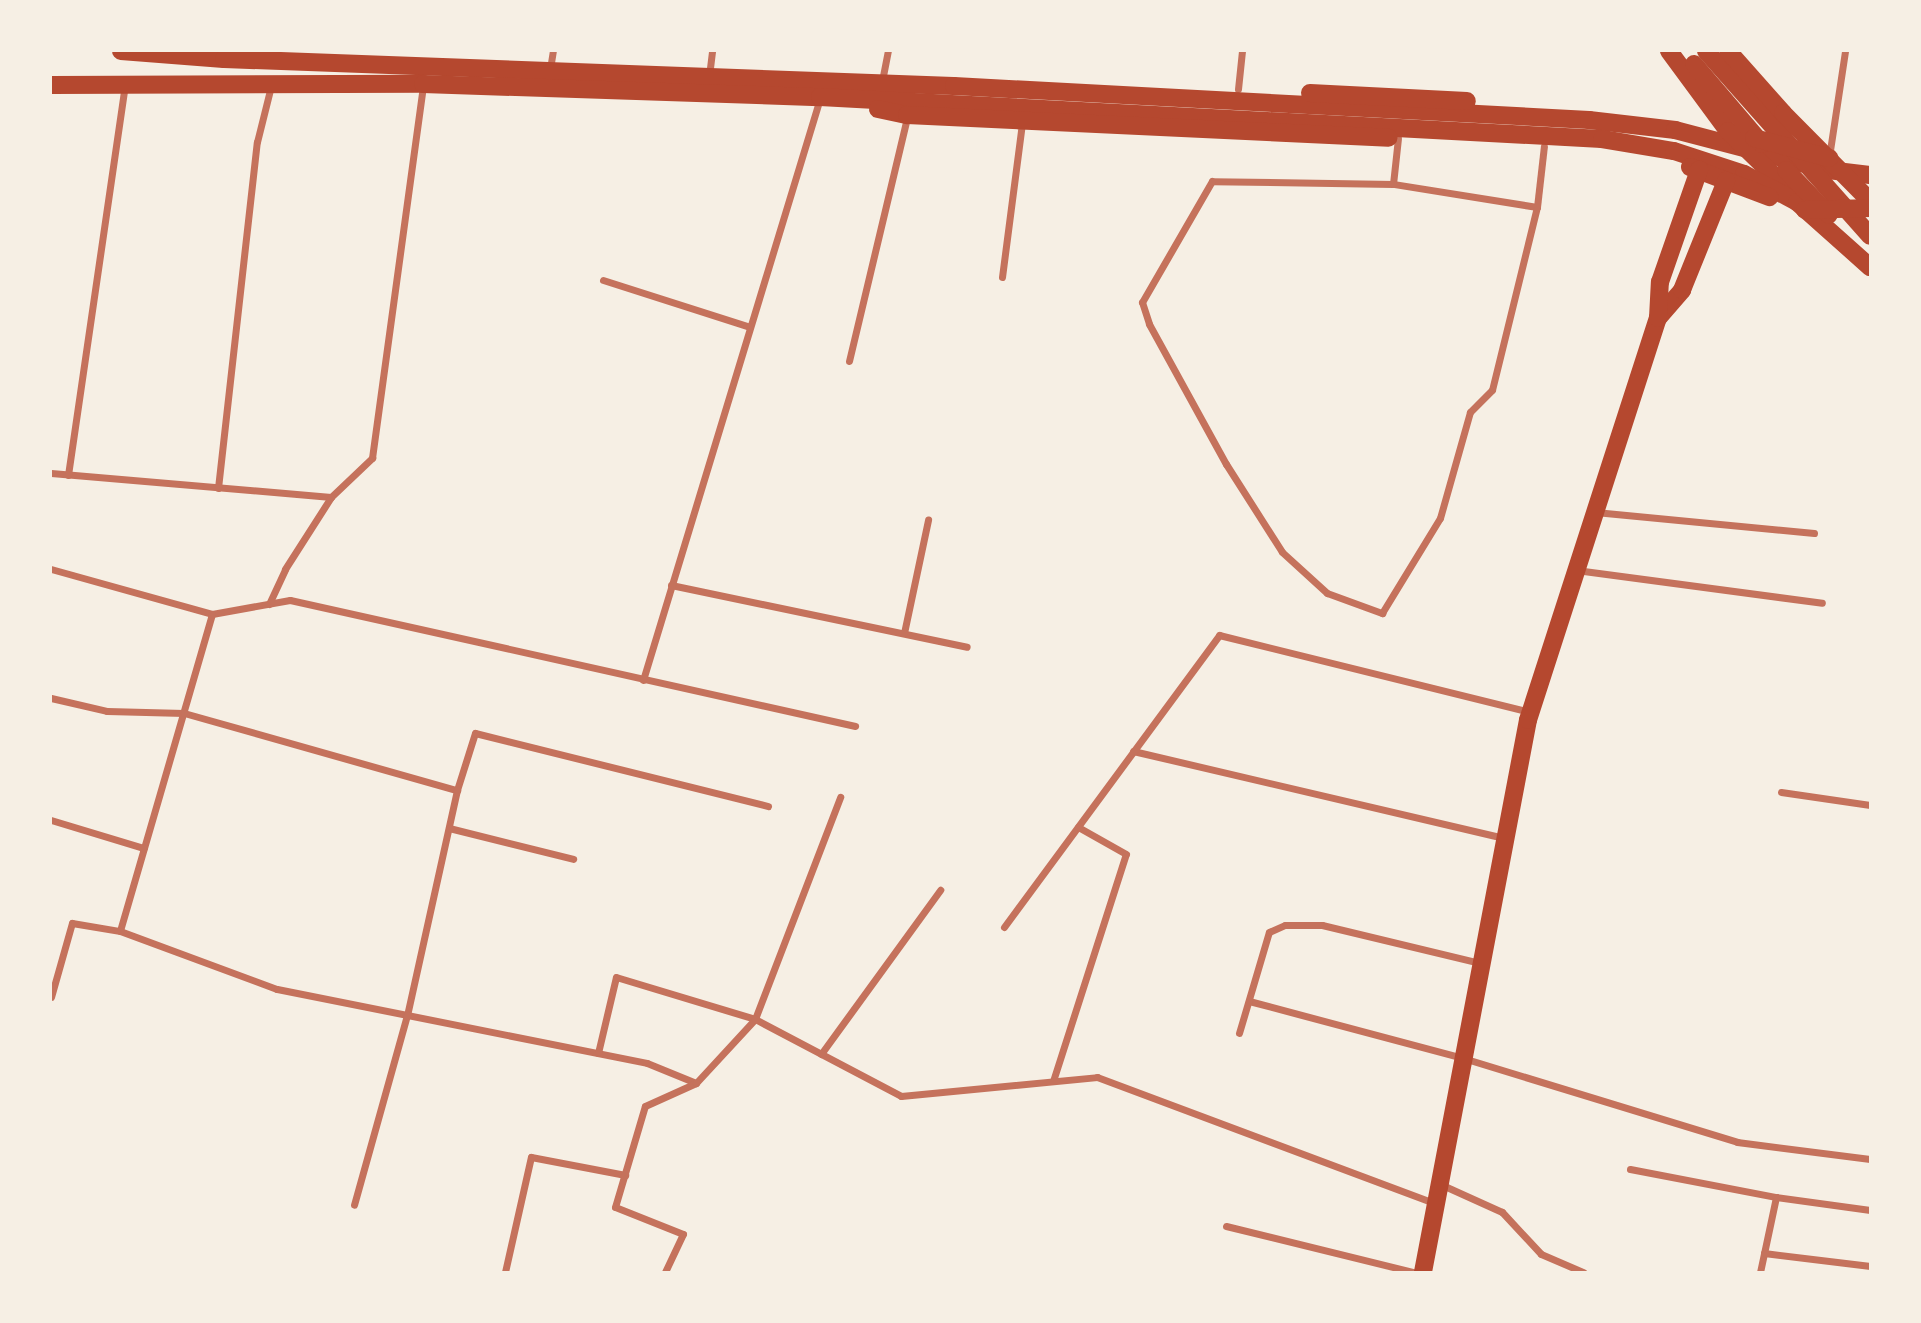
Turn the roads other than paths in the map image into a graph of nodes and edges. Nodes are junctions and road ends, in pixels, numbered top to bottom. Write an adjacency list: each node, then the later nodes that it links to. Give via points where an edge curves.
1 (121, 51): 10 (main road)
2 (712, 51): 12 (street)
3 (888, 51): 14 (street)
4 (1242, 51): 18 (street)
5 (1669, 51): 22 (main road)
6 (1684, 51): 37 (main road, via 1744,125)
7 (1706, 51): 36 (main road)
8 (1728, 51): 25 (main road)
9 (1845, 51): 25 (street)
10 (224, 55): 11 (main road)
11 (551, 60): 12 (main road)
12 (709, 76): 14 (main road)
13 (272, 82): 16 (main road); 17 (main road); 47 (street, via 257,142)
14 (881, 83): 18 (main road, via 954,74); 26 (main road, via 1612,121 1710,138)
15 (51, 85): 17 (main road)
16 (423, 85): 19 (main road); 48 (street, via 372,458)
17 (125, 86): 46 (street)
18 (1238, 89): 22 (main road, via 1609,109)
19 (820, 97): 20 (main road); 38 (main road, via 1641,143 1710,161 1776,189 1824,222); 43 (street)
20 (907, 115): 21 (main road); 44 (street)
21 (1022, 121): 23 (main road); 39 (street)
22 (1728, 131): 25 (main road); 35 (main road)
23 (1398, 138): 24 (main road); 31 (street)
24 (1544, 146): 28 (main road, via 1630,152); 33 (street)
25 (1829, 158): 27 (main road); 32 (main road)
26 (1790, 160): 29 (main road); 34 (main road, via 1838,180)
27 (1870, 163)
28 (1699, 170): 30 (main road); 42 (main road, via 1660,282)
29 (1870, 175)
30 (1726, 181): 35 (main road); 42 (main road, via 1682,290)
31 (1393, 184): 33 (street); 33 (street, via 1212,181 1142,302 1149,324 1226,464 1282,552 1327,593 1382,613 1440,517 1470,412 1492,390)
32 (1870, 201)
33 (1537, 207)
34 (1870, 210): 35 (main road)
35 (1812, 212): 40 (main road)
36 (1870, 236)
37 (1870, 258)
38 (1870, 267)
39 (1002, 277)
40 (1870, 278)
41 (603, 280): 43 (street)
42 (1658, 318): 49 (main road)
43 (750, 327): 54 (street)
44 (849, 361)
45 (51, 473): 46 (street)
46 (68, 475): 47 (street)
47 (218, 488): 48 (street)
48 (331, 497): 56 (street, via 285,569)
49 (1593, 512): 51 (street); 53 (main road)
50 (929, 520): 58 (street)
51 (1814, 533)
52 (51, 569): 57 (street)
53 (1575, 569): 55 (street); 62 (main road)
54 (671, 585): 58 (street); 60 (street)
55 (1822, 603)
56 (269, 604): 57 (street); 60 (street, via 290,600)
57 (212, 614): 63 (street)
58 (904, 634): 59 (street)
59 (967, 646)
60 (643, 680): 64 (street)
61 (51, 698): 63 (street, via 107,712)
62 (1530, 712): 65 (street, via 1219,635); 74 (main road)
63 (184, 713): 66 (street); 75 (street)
64 (855, 726)
65 (1133, 751): 72 (street); 74 (street)
66 (457, 790): 70 (street, via 475,733); 73 (street)
67 (1781, 792): 69 (street)
68 (840, 797): 84 (street)
69 (1870, 805)
70 (768, 806)
71 (51, 820): 75 (street)
72 (1078, 827): 78 (street); 89 (street, via 1126,854)
73 (449, 828): 76 (street); 83 (street)
74 (1505, 838): 80 (main road)
75 (144, 848): 79 (street)
76 (573, 859)
77 (940, 890): 87 (street)
78 (1004, 927)
79 (120, 931): 81 (street, via 72,923); 83 (street, via 277,989)
80 (1481, 963): 82 (street, via 1322,925 1285,925 1269,932); 88 (main road)
81 (51, 998)
82 (1249, 1001): 85 (street); 88 (street)
83 (407, 1015): 86 (street); 97 (street)
84 (755, 1019): 86 (street, via 616,977); 87 (street); 90 (street)
85 (1239, 1033)
86 (598, 1053): 90 (street, via 647,1063)
87 (821, 1054): 89 (street, via 901,1096)
88 (1463, 1058): 91 (street, via 1737,1142); 94 (main road)
89 (1053, 1082): 96 (street, via 1097,1077)
90 (696, 1083): 93 (street, via 645,1106)
91 (1870, 1159)
92 (1630, 1169): 95 (street)
93 (625, 1175): 102 (street, via 531,1157); 103 (street, via 615,1207 683,1234)
94 (1440, 1184): 96 (main road); 106 (street, via 1502,1212 1541,1254)
95 (1776, 1197): 98 (street); 100 (street)
96 (1436, 1204): 105 (main road)
97 (354, 1205)
98 (1870, 1210)
99 (1226, 1226): 104 (street)
100 (1765, 1253): 101 (street); 107 (street)
101 (1870, 1266)
102 (505, 1272)
103 (665, 1272)
104 (1413, 1272)
105 (1423, 1272)
106 (1583, 1272)
107 (1760, 1272)

